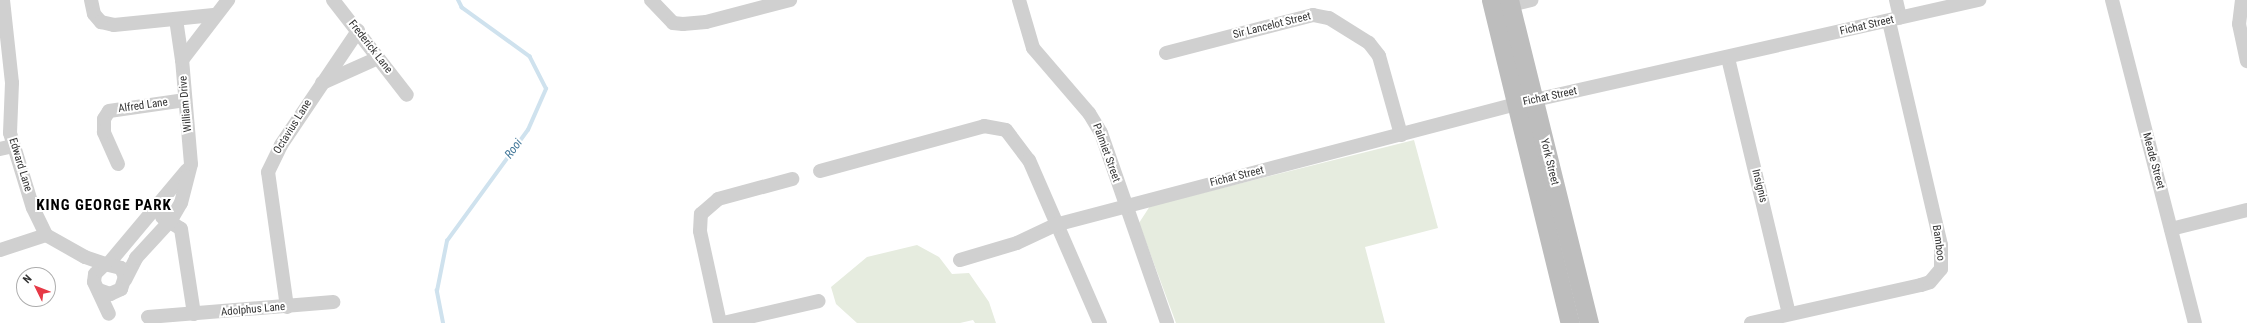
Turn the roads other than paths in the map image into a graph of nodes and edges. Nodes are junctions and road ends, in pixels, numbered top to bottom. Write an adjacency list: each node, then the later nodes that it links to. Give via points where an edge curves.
1 (3, 0): 29 (street, Edward Lane, via 12,83)
2 (91, 0): 16 (street, via 94,14 101,22 114,25)
3 (228, 0): 15 (street, William Drive)
4 (333, 0): 18 (street, Frederick Lane)
5 (652, 0): 6 (street, via 673,23 706,22)
6 (790, 0)
7 (1018, 0): 34 (street, Palmiet Street, via 1033,48 1097,126)
8 (1491, 0): 27 (main road, York Street)
9 (1531, 0): 14 (street)
10 (1896, 0): 17 (street, Bamboo)
11 (1979, 0): 17 (street, Fichat Street)
12 (2112, 0): 39 (street, Meade Street)
13 (2242, 0): 23 (street, via 2240,32)
14 (1510, 2): 27 (main road, York Street)
15 (214, 16): 16 (street); 22 (street, William Drive)
16 (176, 18): 22 (street)
17 (1894, 20): 21 (street, Fichat Street); 51 (street, Bamboo, via 1941,245 1941,269 1930,282 1921,285)
18 (358, 31): 20 (street, Frederick Lane); 24 (street, Octavius Lane)
19 (1166, 53): 28 (street, Sir Lancelot Street, via 1313,15 1329,18 1368,43 1380,56)
20 (378, 58): 24 (street); 25 (street, Frederick Lane)
21 (1728, 58): 27 (street, Fichat Street); 51 (street, Insignis)
22 (182, 60): 26 (street, William Drive)
23 (2247, 61)
24 (322, 83): 49 (street, Octavius Lane, via 281,145 268,172)
25 (407, 95)
26 (185, 100): 30 (street, Alfred Lane, via 109,111 104,119 104,132); 31 (street, William Drive)
27 (1525, 102): 28 (street, Fichat Street); 58 (main road, York Street); 59 (main road, York Street)
28 (1401, 135): 34 (street, Fichat Street)
29 (7, 148): 40 (street, Edward Lane)
30 (118, 164)
31 (191, 164): 36 (street); 37 (street, William Drive, via 182,199)
32 (820, 172): 38 (street, via 995,126 1006,130 1020,144)
33 (792, 179): 54 (street, via 718,199 701,214 700,232)
34 (1125, 206): 38 (street, Fichat Street); 57 (street, Palmiet Street)
35 (2247, 210): 39 (street)
36 (153, 214): 37 (street); 44 (street)
37 (171, 220): 46 (street, William Drive, via 136,258); 50 (street, via 182,232)
38 (1055, 225): 43 (street, Fichat Street, via 1017,243); 56 (street, via 1085,284)
39 (2171, 230): 61 (street, Meade Street)
40 (46, 235): 41 (street); 42 (street)
41 (0, 250)
42 (85, 257): 44 (street); 45 (street)
43 (960, 260)
44 (107, 263): 45 (street); 46 (street, via 121,268)
45 (97, 284): 46 (street, via 110,294); 53 (street)
46 (123, 285): 53 (street, William Drive)
47 (820, 301): 55 (street)
48 (333, 302): 49 (street, Adolphus Lane)
49 (287, 307): 50 (street, Adolphus Lane)
50 (194, 314): 52 (street, Adolphus Lane)
51 (1789, 314): 60 (street, Bamboo)
52 (148, 317)
53 (108, 318)
54 (720, 323)
55 (723, 323)
56 (1100, 323)
57 (1167, 323)
58 (1570, 323)
59 (1589, 323)
60 (1751, 323)
61 (2195, 323)

